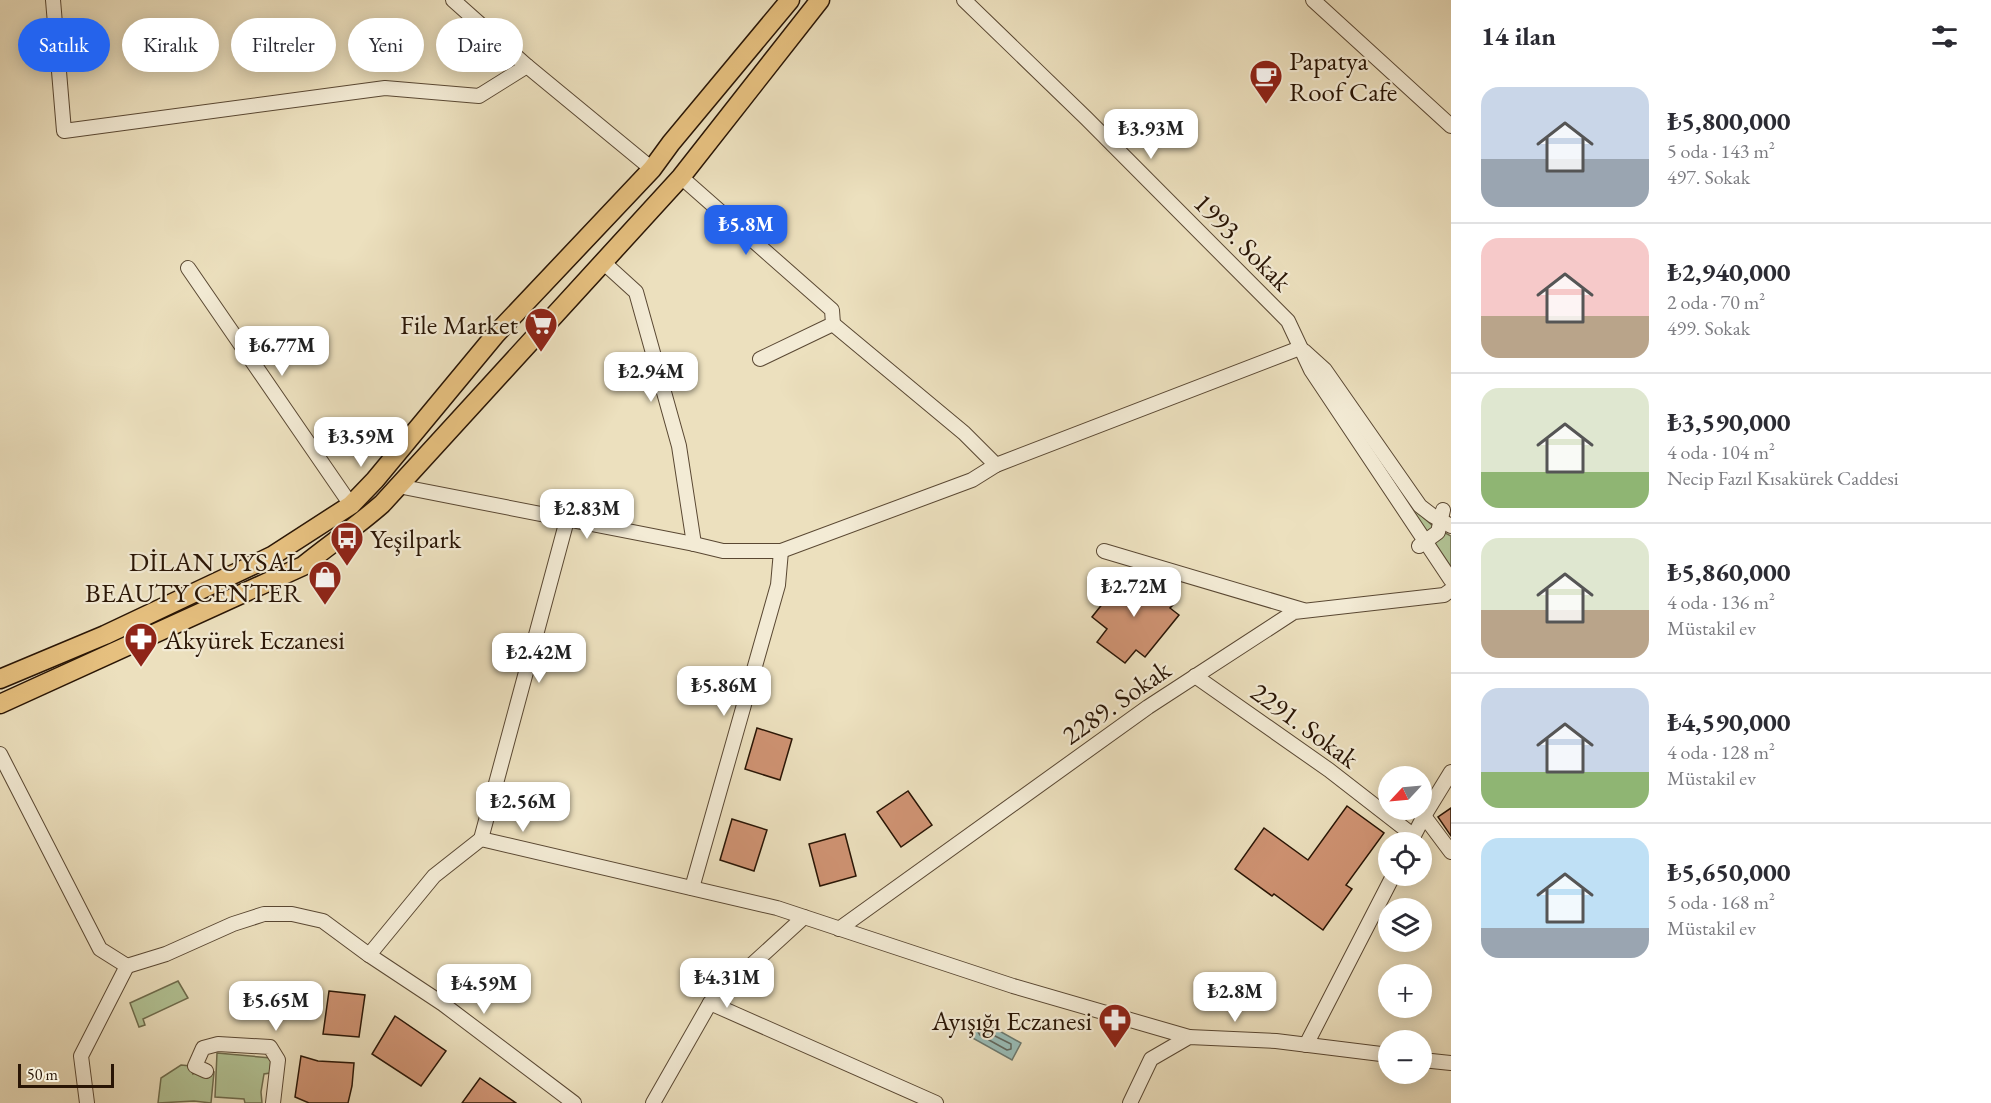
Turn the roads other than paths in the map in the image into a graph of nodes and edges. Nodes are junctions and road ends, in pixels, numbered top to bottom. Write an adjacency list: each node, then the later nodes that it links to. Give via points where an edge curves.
1 (53, 0): 7 (street, via 64,131 385,88 479,96)
2 (453, 0): 7 (street)
3 (790, 0): 9 (main road)
4 (820, 0): 10 (main road)
5 (964, 0): 14 (street, 1993. Sokak, via 1288,321)
6 (1313, 0): 8 (street)
7 (527, 66): 9 (street)
8 (1451, 126)
9 (652, 169): 10 (main road); 17 (main road, via 496,334)
10 (681, 177): 11 (main road); 13 (street)
11 (603, 262): 18 (main road); 22 (street, via 636,292 679,446)
12 (188, 268): 19 (street)
13 (832, 317): 15 (street); 16 (street, via 964,432)
14 (1300, 348): 16 (street); 20 (street, 1993. Sokak, via 1325,370 1420,506); 23 (street, 1993. Sokak)
15 (760, 359)
16 (996, 465): 24 (street, via 972,480)
17 (375, 480): 18 (main road); 19 (main road)
18 (398, 486): 21 (street); 31 (main road, via 357,526 303,566)
19 (351, 505): 30 (main road, via 272,556 105,635)
20 (1446, 519): 23 (street, via 1438,532)
21 (567, 520): 22 (street); 37 (street)
22 (694, 544): 24 (street, via 723,551)
23 (1422, 544): 26 (street, 1993. Sokak)
24 (782, 551): 40 (street, via 778,585)
25 (1104, 552): 28 (street)
26 (1451, 580)
27 (1451, 590): 28 (street, 2289. Sokak, via 1444,595)
28 (1303, 610): 29 (street, 2289. Sokak)
29 (1195, 676): 36 (street, 2291. Sokak, via 1329,770); 42 (street, 2289. Sokak)
30 (0, 679)
31 (0, 704)
32 (0, 753): 44 (street, via 100,949)
33 (1451, 772): 34 (street)
34 (1432, 803)
35 (1427, 820): 38 (street)
36 (1403, 832)
37 (481, 839): 40 (street); 43 (street, via 434,876)
38 (1451, 852)
39 (1388, 886): 47 (street)
40 (692, 888): 41 (street)
41 (804, 917): 42 (street); 45 (street)
42 (840, 928): 46 (street, via 1013,986)
43 (369, 956): 44 (street, via 323,921 292,914 264,914); 54 (street, via 442,1004)
44 (127, 966): 52 (street, via 81,1056)
45 (711, 1003): 55 (street); 56 (street)
46 (1189, 1036): 47 (street); 57 (street, via 1151,1059)
47 (1306, 1045): 48 (street)
48 (1378, 1054)
49 (1432, 1061): 50 (street)
50 (1451, 1063)
51 (206, 1071): 53 (street, via 195,1066 203,1048 218,1044 270,1047 278,1060)
52 (87, 1103)
53 (273, 1103)
54 (574, 1103)
55 (653, 1103)
56 (936, 1103)
57 (1130, 1103)

